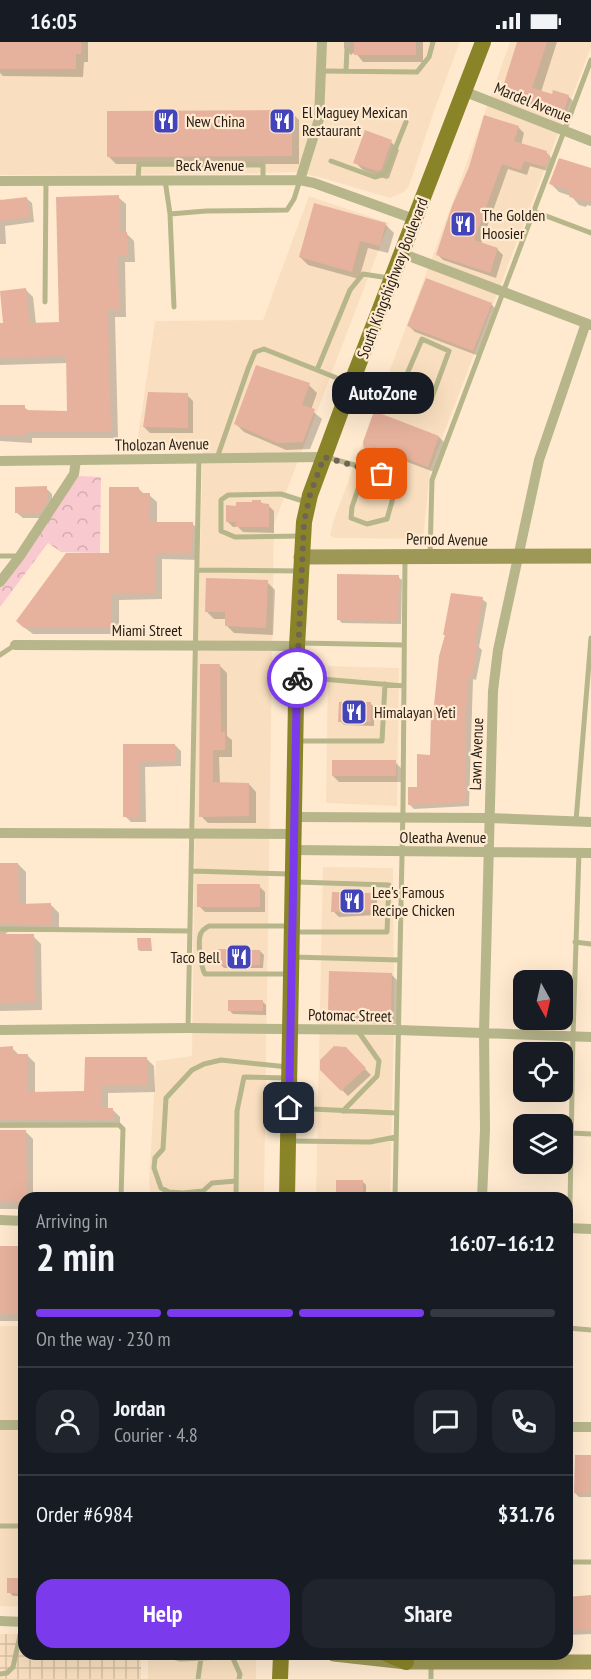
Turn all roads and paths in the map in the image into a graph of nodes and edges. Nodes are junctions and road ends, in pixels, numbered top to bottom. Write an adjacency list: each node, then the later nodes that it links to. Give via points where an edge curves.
1 (322, 42): 6 (street)
2 (433, 42): 7 (lane, via 429,57 417,72)
3 (483, 42): 8 (main road, South Kingshighway Boulevard)
4 (347, 49): 7 (lane)
5 (591, 60): 10 (lane)
6 (322, 71): 7 (lane); 16 (street, via 319,119)
7 (346, 71)
8 (463, 91): 10 (street, Mardel Avenue); 21 (main road, South Kingshighway Boulevard)
9 (406, 122): 12 (lane, via 386,174 375,177)
10 (563, 131): 11 (street, Mardel Avenue); 19 (lane)
11 (591, 141)
12 (331, 161)
13 (138, 180): 14 (street, Beck Avenue); 15 (lane, via 139,164 263,165); 18 (street, Beck Avenue)
14 (165, 180): 15 (street, Beck Avenue); 20 (lane)
15 (263, 180): 16 (street, Beck Avenue)
16 (300, 180): 20 (lane, via 287,210); 21 (street, Beck Avenue)
17 (0, 181): 18 (street, Beck Avenue)
18 (46, 181): 26 (lane)
19 (533, 211): 22 (lane); 25 (lane)
20 (170, 214): 27 (lane)
21 (414, 219): 23 (main road, South Kingshighway Boulevard)
22 (591, 233)
23 (401, 253): 24 (main road, South Kingshighway Boulevard); 25 (street)
24 (390, 279): 29 (lane, via 363,274 350,290); 30 (main road, South Kingshighway Boulevard)
25 (502, 291): 28 (street); 43 (lane, via 432,480)
26 (45, 302)
27 (174, 307)
28 (589, 324): 45 (street, Lawn Avenue, via 539,460)
29 (317, 370): 30 (lane); 34 (lane, via 264,350 255,351)
30 (353, 378): 31 (lane); 32 (main road, South Kingshighway Boulevard)
31 (401, 388): 31 (lane, via 431,400 449,351 422,339)
32 (324, 457): 34 (street, Tholozan Avenue); 37 (lane); 38 (main road, South Kingshighway Boulevard)
33 (199, 458): 34 (street, Tholozan Avenue); 35 (street, Tholozan Avenue); 47 (lane)
34 (217, 458)
35 (76, 460): 36 (street, Tholozan Avenue); 41 (street, via 74,474)
36 (0, 461)
37 (365, 468): 37 (lane, via 398,480 387,519 367,524 351,518)
38 (309, 502): 39 (main road, South Kingshighway Boulevard); 39 (lane, via 281,494 228,495 221,500 221,531 235,537)
39 (303, 536): 46 (main road, South Kingshighway Boulevard)
40 (0, 556): 41 (lane)
41 (20, 556): 48 (street)
42 (405, 556): 43 (street, Pernod Avenue); 46 (street, Pernod Avenue); 53 (lane)
43 (430, 556): 45 (street, Pernod Avenue)
44 (591, 556): 45 (street, Pernod Avenue)
45 (518, 558): 63 (street, Lawn Avenue, via 493,692)
46 (301, 564): 47 (lane); 52 (main road, South Kingshighway Boulevard)
47 (198, 570): 51 (lane)
48 (0, 582)
49 (591, 638): 54 (lane)
50 (15, 645): 51 (street, Miami Street); 55 (lane, Miami Street)
51 (196, 645): 52 (street, Miami Street); 67 (lane)
52 (298, 645): 53 (lane); 57 (main road, South Kingshighway Boulevard)
53 (404, 645): 59 (lane)
54 (590, 645): 56 (lane)
55 (0, 655)
56 (590, 666): 60 (lane)
57 (297, 677): 58 (lane); 61 (main road, South Kingshighway Boulevard)
58 (385, 684): 59 (lane); 61 (lane, via 382,741)
59 (404, 686): 62 (lane)
60 (588, 694): 64 (lane)
61 (296, 741): 68 (main road, South Kingshighway Boulevard)
62 (402, 818): 63 (street, Oleatha Avenue); 68 (street, Oleatha Avenue); 69 (lane)
63 (488, 818): 64 (street, Oleatha Avenue); 71 (street, Lawn Avenue)
64 (576, 821): 65 (street, Oleatha Avenue)
65 (591, 822)
66 (0, 833): 67 (street, Oleatha Avenue)
67 (192, 834): 68 (street, Oleatha Avenue); 73 (lane)
68 (294, 834): 69 (street, Oleatha Avenue); 74 (main road, South Kingshighway Boulevard)
69 (401, 852): 71 (street, Oleatha Avenue); 80 (lane)
70 (579, 852): 71 (street, Oleatha Avenue); 72 (street, Oleatha Avenue); 78 (lane)
71 (488, 853): 87 (street, Lawn Avenue)
72 (591, 853)
73 (192, 871): 74 (lane); 77 (lane)
74 (294, 878): 76 (main road, South Kingshighway Boulevard); 76 (lane, via 389,885 387,932)
75 (0, 929): 77 (lane)
76 (293, 929): 81 (main road, South Kingshighway Boulevard); 81 (lane, via 209,926 200,939 205,974)
77 (190, 931): 82 (lane)
78 (575, 942): 79 (lane); 88 (lane)
79 (591, 944)
80 (399, 960): 81 (lane); 86 (lane)
81 (292, 966): 83 (main road, South Kingshighway Boulevard)
82 (188, 1028): 83 (street, Potomac Street); 84 (street, Potomac Street)
83 (291, 1029): 85 (street, Potomac Street); 90 (main road, South Kingshighway Boulevard)
84 (0, 1030)
85 (357, 1030): 86 (street, Potomac Street); 92 (lane, via 379,1061 377,1077)
86 (398, 1030): 87 (street, Potomac Street); 93 (lane)
87 (484, 1033): 88 (street, Potomac Street); 108 (street, Lawn Avenue)
88 (573, 1035): 89 (street, Potomac Street); 94 (lane)
89 (591, 1037)
90 (290, 1072): 91 (main road, South Kingshighway Boulevard); 101 (lane, via 244,1077 237,1111); 103 (lane, via 221,1060 192,1070 166,1098 163,1149 155,1158 154,1168 161,1188)
91 (289, 1108): 92 (lane); 99 (main road, South Kingshighway Boulevard)
92 (343, 1111): 93 (lane)
93 (396, 1113): 98 (lane)
94 (571, 1114)
95 (0, 1125): 102 (lane, via 119,1125 123,1129)
96 (573, 1133): 97 (lane)
97 (591, 1134)
98 (396, 1137): 99 (lane, via 370,1142); 107 (lane)
99 (288, 1141): 106 (main road, South Kingshighway Boulevard)
100 (570, 1174): 109 (lane)
101 (236, 1181): 104 (lane, via 212,1183 203,1191); 105 (lane)
102 (121, 1192)
103 (169, 1192)
104 (193, 1192)
105 (236, 1192)
106 (287, 1192)
107 (395, 1192)
108 (482, 1192)
109 (569, 1192)
110 (0, 1220): 111 (street)
111 (18, 1221)
112 (573, 1228): 113 (street)
113 (591, 1229)
114 (573, 1328): 115 (lane)
115 (591, 1330)
116 (0, 1425): 117 (street)
117 (18, 1425)
118 (573, 1427): 119 (street)
119 (591, 1427)
120 (0, 1526): 121 (lane)
121 (18, 1526)
122 (573, 1562): 123 (lane)
123 (591, 1562)
124 (0, 1621): 125 (street)
125 (18, 1622)
126 (18, 1647): 135 (lane, via 13,1667)
127 (201, 1660): 136 (lane)
128 (232, 1660): 137 (lane)
129 (281, 1660): 138 (main road)
130 (416, 1660): 134 (street)
131 (463, 1660): 134 (street)
132 (513, 1660): 133 (street)
133 (591, 1662)
134 (431, 1663): 139 (lane)
135 (0, 1674)
136 (198, 1679)
137 (239, 1679)
138 (280, 1679)
139 (431, 1679)

